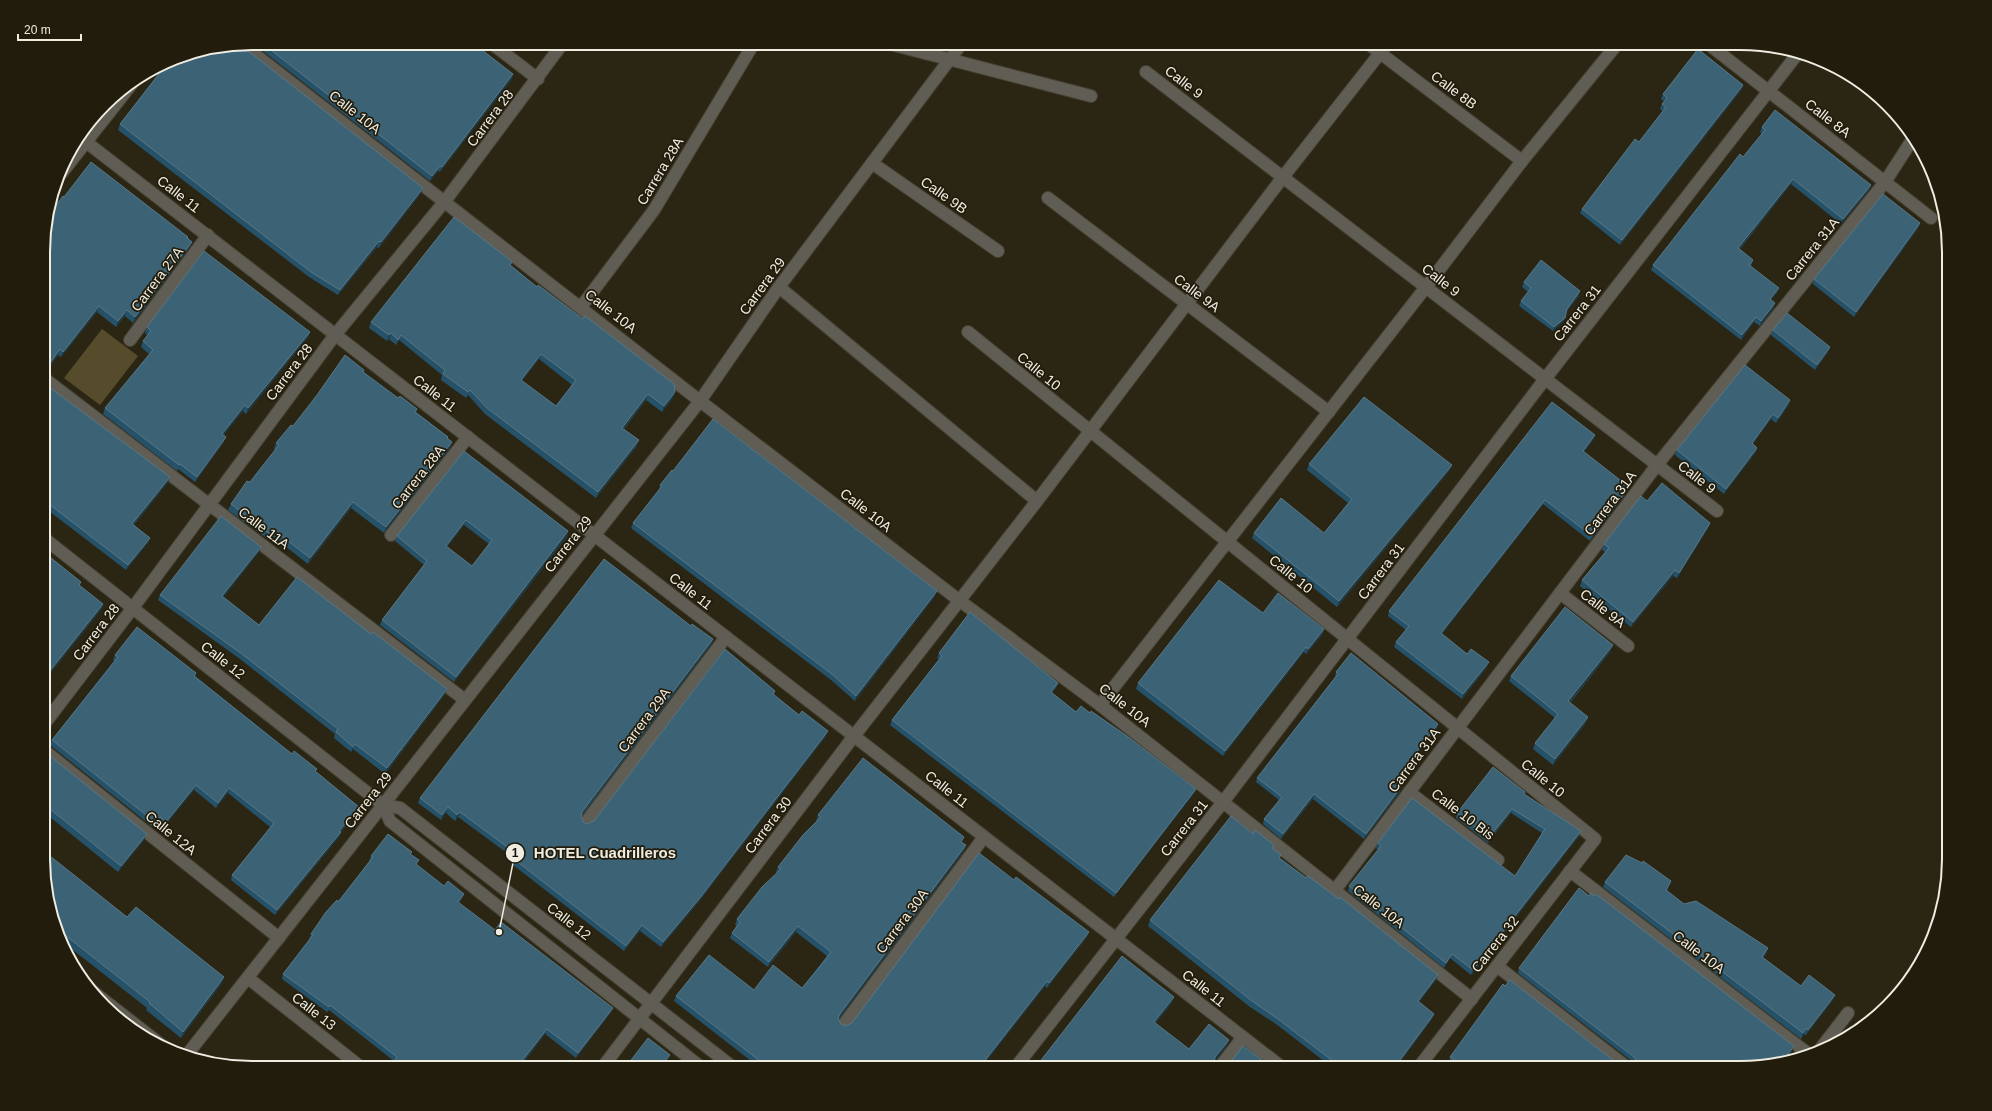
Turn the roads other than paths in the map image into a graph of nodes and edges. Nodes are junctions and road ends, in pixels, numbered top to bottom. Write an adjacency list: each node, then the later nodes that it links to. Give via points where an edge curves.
1 (249, 50): 26 (street, Calle 10A)
2 (500, 50): 15 (street)
3 (558, 50): 15 (street, Carrera 28)
4 (750, 50): 33 (street, Carrera 28A, via 654,210)
5 (914, 50): 13 (street)
6 (957, 50): 13 (street, Carrera 29)
7 (1376, 50): 11 (street, Calle 8B)
8 (1382, 50): 11 (street, Carrera 30)
9 (1612, 50): 21 (street)
10 (1716, 50): 16 (street, Calle 8A)
11 (1380, 53): 21 (street, Calle 8B); 23 (street, Carrera 30)
12 (1794, 58): 16 (street, Carrera 31)
13 (950, 59): 17 (street); 22 (street, Carrera 29)
14 (1146, 72): 23 (street, Calle 9)
15 (538, 79): 26 (street, Carrera 28)
16 (1768, 91): 24 (street, Calle 8A); 37 (street, Carrera 31)
17 (1091, 96)
18 (115, 103): 19 (street)
19 (84, 140): 28 (street, Calle 11)
20 (1910, 143): 24 (street, Carrera 31A)
21 (1522, 161): 31 (street)
22 (872, 163): 29 (street, Calle 9B); 30 (street, Carrera 29)
23 (1283, 177): 31 (street, Calle 9); 32 (street, Carrera 30)
24 (1885, 182): 27 (street, Calle 8A); 43 (street, Carrera 31A)
25 (1048, 198): 32 (street, Calle 9A)
26 (445, 201): 33 (street, Calle 10A); 35 (street, Carrera 28)
27 (1931, 218)
28 (208, 235): 35 (street, Calle 11); 36 (street, Carrera 27A)
29 (998, 251)
30 (779, 287): 39 (street, Carrera 29); 44 (street)
31 (1426, 287): 37 (street, Calle 9); 40 (street)
32 (1187, 304): 40 (street, Calle 9A); 41 (street, Carrera 30)
33 (581, 307): 39 (street, Calle 10A)
34 (968, 332): 41 (street, Calle 10)
35 (335, 335): 42 (street, Calle 11); 45 (street, Carrera 28)
36 (130, 340)
37 (1545, 379): 43 (street, Calle 9); 55 (street, Carrera 31)
38 (50, 383): 45 (street, Calle 11A)
39 (700, 401): 48 (street, Carrera 29); 52 (street, Calle 10A)
40 (1329, 412): 49 (street)
41 (1090, 431): 44 (street, Carrera 30); 49 (street, Calle 10)
42 (468, 437): 47 (street, Carrera 28A); 48 (street, Calle 11)
43 (1657, 465): 46 (street, Calle 9); 51 (street, Carrera 31A)
44 (1037, 501): 52 (street, Carrera 30)
45 (209, 505): 53 (street, Carrera 28); 57 (street, Calle 11A)
46 (1717, 511)
47 (391, 535)
48 (594, 535): 54 (street, Calle 11); 57 (street, Carrera 29)
49 (1227, 542): 55 (street, Calle 10); 58 (street)
50 (50, 543): 53 (street, Calle 12)
51 (1560, 593): 56 (street, Calle 9A); 60 (street, Carrera 31A)
52 (960, 601): 58 (street, Calle 10A); 61 (street, Carrera 30)
53 (132, 609): 59 (street, Carrera 28); 65 (street, Calle 12)
54 (726, 637): 61 (street, Calle 11); 66 (street, Carrera 29A)
55 (1348, 639): 60 (street, Calle 10); 64 (street, Carrera 31)
56 (1628, 646)
57 (464, 700): 65 (street, Carrera 29)
58 (1100, 705): 64 (street, Calle 10A)
59 (50, 716)
60 (1458, 728): 63 (street, Carrera 31A); 68 (street, Calle 10)
61 (854, 736): 67 (street, Calle 11); 77 (street, Carrera 30)
62 (50, 755): 72 (street, Calle 12A)
63 (1409, 792): 69 (street, Calle 10 Bis); 71 (street, Carrera 31A)
64 (1223, 802): 71 (street, Calle 10A); 73 (street, Carrera 31)
65 (383, 805): 72 (street, Carrera 29); 77 (street, Calle 12, via 400,808); 79 (street, Calle 12, via 390,821)
66 (586, 822)
67 (984, 837): 73 (street, Calle 11); 80 (street, Carrera 30A)
68 (1595, 839): 70 (street, Carrera 32)
69 (1498, 860)
70 (1570, 872): 74 (street, Carrera 32); 83 (street, Calle 10A)
71 (1335, 890): 76 (street, Calle 10A)
72 (279, 938): 75 (street, Carrera 29)
73 (1116, 939): 81 (street, Calle 11); 89 (street, Carrera 31)
74 (1497, 966): 76 (street, Carrera 32); 93 (street)
75 (248, 978): 84 (street, Carrera 29); 85 (street, Calle 13)
76 (1472, 999): 92 (street, Carrera 32)
77 (652, 1004): 79 (street, Carrera 30); 88 (street, Calle 12)
78 (1848, 1013): 82 (street)
79 (639, 1019): 86 (street, Carrera 30); 87 (street, Calle 12)
80 (844, 1024)
81 (1243, 1037): 90 (street); 91 (street, Calle 11)
82 (1826, 1041)
83 (1804, 1050)
84 (190, 1051)
85 (353, 1061)
86 (607, 1061)
87 (693, 1061)
88 (725, 1061)
89 (1020, 1061)
90 (1224, 1061)
91 (1274, 1061)
92 (1427, 1061)
93 (1619, 1061)

